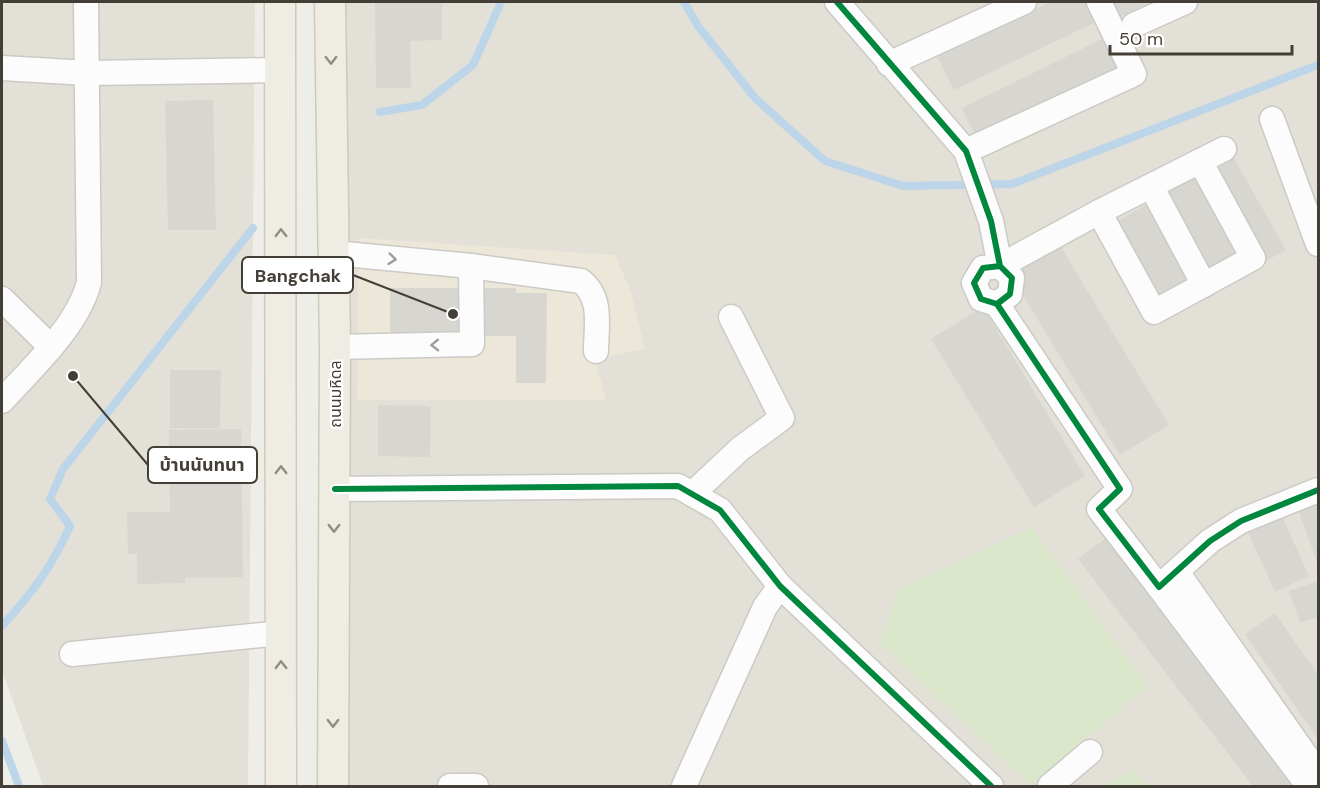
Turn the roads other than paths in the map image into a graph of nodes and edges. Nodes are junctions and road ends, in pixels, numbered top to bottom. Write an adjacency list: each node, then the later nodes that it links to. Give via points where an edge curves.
1 (86, 2): 12 (street)
2 (280, 2): 11 (main road)
3 (330, 2): 20 (main road, ถนนมหิดล, one-way to 20)
4 (837, 2): 9 (street)
5 (1023, 2): 9 (street)
6 (1099, 2): 15 (street, via 1134,75)
7 (1185, 2): 8 (street)
8 (1134, 25)
9 (888, 64): 15 (street)
10 (2, 68): 12 (street)
11 (280, 70): 12 (street); 35 (main road, one-way to 11)
12 (88, 73): 26 (street, via 89,282 85,299)
13 (1272, 120): 19 (street)
14 (1224, 149): 16 (street)
15 (968, 158): 22 (street, via 991,221)
16 (1200, 161): 17 (street); 23 (street, via 1253,258)
17 (1151, 186): 18 (street); 23 (street)
18 (1099, 212): 22 (street); 23 (street, via 1154,312)
19 (1318, 244)
20 (334, 253): 21 (street, one-way to 21); 27 (main road, ถนนมหิดล)
21 (471, 266): 27 (street, one-way to 27, via 472,344); 28 (street, via 581,281 593,294 597,307)
22 (1000, 266): 33 (street, via 1012,278 1010,294 997,304 1120,489 1099,509)
23 (1204, 285)
24 (2, 299): 26 (street)
25 (731, 317): 32 (street, via 782,418 740,449)
26 (51, 347): 29 (street)
27 (335, 347): 30 (main road, ถนนมหิดล)
28 (596, 351)
29 (2, 401)
30 (335, 489): 32 (street, via 678,486); 40 (main road, ถนนมหิดล, one-way to 40)
31 (1318, 490): 33 (street, via 1241,520 1210,541)
32 (692, 494): 34 (street, via 720,510)
33 (1168, 579): 38 (street)
34 (780, 586): 43 (street, via 765,607); 44 (street)
35 (282, 633): 36 (street); 39 (main road, one-way to 35)
36 (72, 654)
37 (1090, 752): 45 (street)
38 (1312, 779)
39 (280, 786)
40 (333, 786)
41 (450, 786): 42 (street)
42 (476, 786)
43 (684, 786)
44 (991, 786)
45 (1050, 786)

